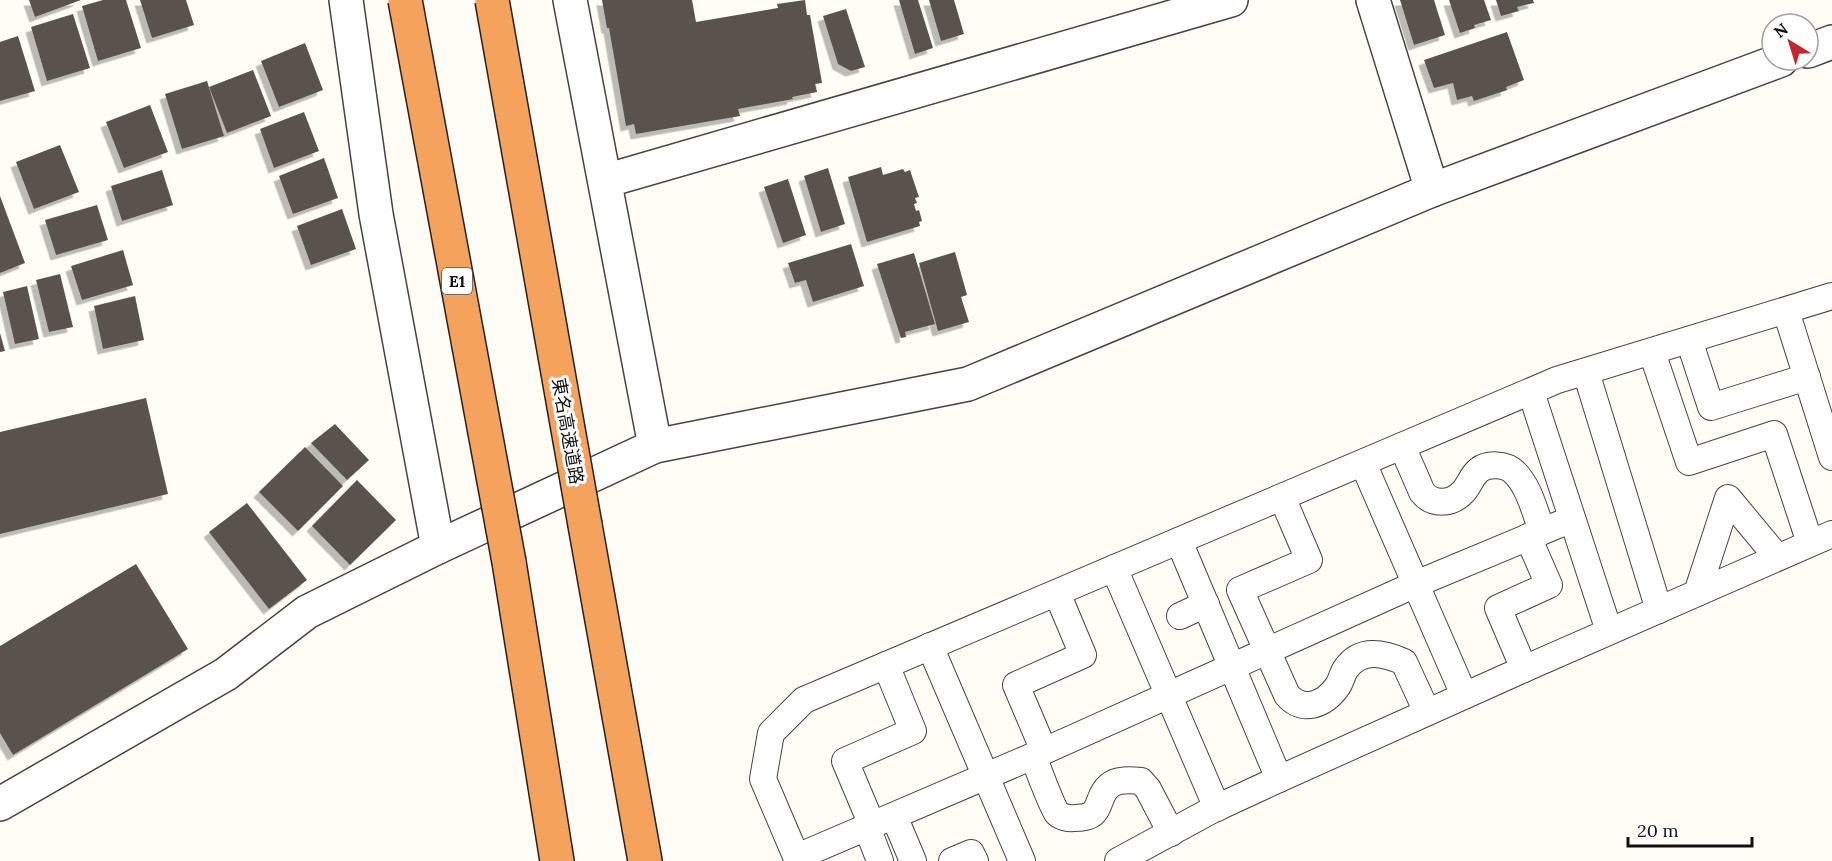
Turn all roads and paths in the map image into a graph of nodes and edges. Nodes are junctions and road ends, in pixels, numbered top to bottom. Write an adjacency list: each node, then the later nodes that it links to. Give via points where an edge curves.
1 (346, 0): 26 (street, via 376,214)
2 (405, 0): 52 (highway, E1, bridge, via 509,562)
3 (492, 0): 53 (highway, 東名高速道路, bridge)
4 (570, 0): 8 (street)
5 (1231, 0): 8 (street)
6 (1373, 0): 9 (street)
7 (1760, 68): 9 (street)
8 (604, 181): 17 (street)
9 (1432, 190): 17 (street, via 968,384)
10 (1832, 296): 11 (lane)
11 (1786, 310): 12 (lane); 15 (lane)
12 (1689, 340): 13 (lane); 15 (lane, via 1711,407)
13 (1652, 352): 14 (lane); 24 (lane, via 1689,462 1774,434)
14 (1586, 372): 16 (lane); 33 (lane)
15 (1807, 377): 19 (lane)
16 (1531, 392): 18 (lane); 22 (lane)
17 (655, 446): 26 (street)
18 (1402, 446): 20 (lane); 23 (lane, via 1422,492 1437,502 1463,492 1485,466 1512,470 1522,482)
19 (1832, 457)
20 (1363, 463): 21 (lane); 29 (lane)
21 (1282, 497): 25 (lane); 37 (lane, via 1309,560 1240,590)
22 (1572, 519): 23 (lane); 35 (lane)
23 (1535, 534): 29 (lane); 40 (lane, via 1549,585 1498,608)
24 (1821, 538): 27 (lane)
25 (1179, 541): 28 (lane); 32 (lane)
26 (438, 548): 47 (street, via 307,612 226,674)
27 (1777, 557): 31 (lane); 31 (lane, via 1728,498)
28 (1114, 568): 30 (lane); 42 (lane)
29 (1416, 584): 37 (lane); 41 (lane)
30 (1057, 593): 36 (lane); 44 (lane, via 1083,655 1016,685)
31 (1697, 593): 33 (lane)
32 (1206, 604): 34 (lane); 39 (lane)
33 (1659, 610): 35 (lane)
34 (1180, 616)
35 (1609, 631): 40 (lane)
36 (930, 646): 38 (lane); 45 (lane)
37 (1268, 651): 39 (lane); 43 (lane, via 1294,703 1307,706 1318,702 1339,685 1356,659 1385,654 1404,662)
38 (886, 665): 49 (lane, via 913,731 845,761); 51 (lane, via 804,700 771,733 763,779)
39 (1232, 667): 42 (lane); 46 (lane)
40 (1524, 669): 41 (lane)
41 (1464, 695): 43 (lane)
42 (1168, 696): 44 (lane); 48 (lane)
43 (1427, 712): 46 (lane)
44 (1038, 753): 45 (lane); 50 (lane, via 1057,812 1069,819 1083,818 1100,805 1110,785 1141,781)
45 (986, 776): 49 (lane); 58 (lane)
46 (1280, 779): 48 (lane)
47 (0, 804)
48 (1216, 808): 50 (lane)
49 (877, 823): 51 (lane); 54 (lane); 55 (lane)
50 (1171, 833): 59 (lane)
51 (797, 859)
52 (557, 861)
53 (645, 861)
54 (880, 861)
55 (914, 861)
56 (952, 861): 57 (lane, via 971,853)
57 (975, 861)
58 (1022, 861)
59 (1118, 861)

